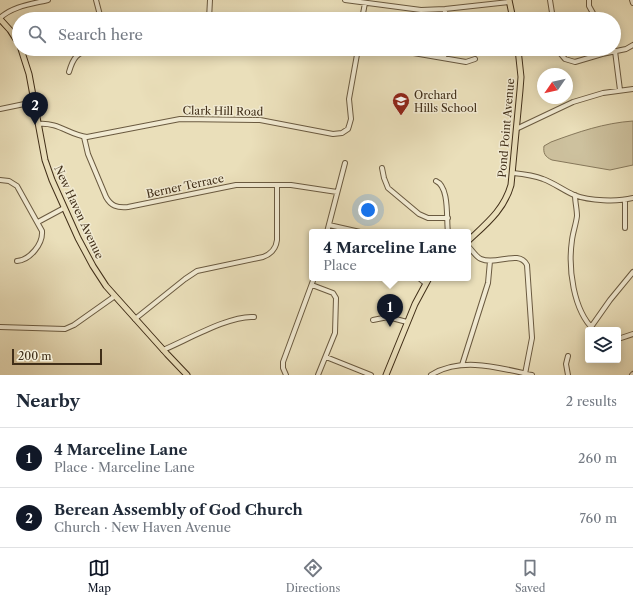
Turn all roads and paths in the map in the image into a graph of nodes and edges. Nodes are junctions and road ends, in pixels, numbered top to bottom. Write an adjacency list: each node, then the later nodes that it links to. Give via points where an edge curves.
1 (48, 0): 16 (street, via 15,8)
2 (96, 0): 10 (street)
3 (210, 0): 11 (street)
4 (345, 0): 8 (street)
5 (550, 0): 14 (street)
6 (589, 0): 15 (street)
7 (509, 1): 9 (street); 13 (main road)
8 (364, 3): 9 (street, via 412,9); 12 (street)
9 (445, 9)
10 (99, 12)
11 (209, 12)
12 (363, 12)
13 (511, 12)
14 (552, 12)
15 (592, 12)
16 (0, 18): 17 (main road)
17 (12, 33)
18 (633, 45): 19 (street)
19 (621, 50)
20 (24, 56): 33 (main road, New Haven Avenue)
21 (77, 56): 30 (street)
22 (357, 56): 37 (street, Clark Hill Road, via 349,99 350,123 348,130 339,134 260,120 180,119)
23 (432, 56): 28 (street)
24 (519, 56): 36 (main road, Pond Point Avenue, via 521,77)
25 (563, 56): 26 (street, via 575,62)
26 (597, 56)
27 (616, 56): 32 (street)
28 (444, 58): 29 (street, via 468,62)
29 (475, 59)
30 (69, 72)
31 (633, 89): 32 (street)
32 (620, 90): 36 (street, via 573,102)
33 (34, 102): 34 (street); 35 (main road, New Haven Avenue)
34 (0, 109)
35 (38, 124): 37 (street, Clark Hill Road, via 55,125); 48 (main road, New Haven Avenue, via 45,160)
36 (516, 128): 40 (main road, Pond Point Avenue)
37 (84, 137): 43 (street, Berner Terrace, via 106,197 116,207 128,207 236,185)
38 (345, 163): 44 (street)
39 (382, 168): 49 (street, via 388,188 419,214 428,218)
40 (513, 173): 45 (street, via 535,176); 56 (main road, Pond Point Avenue, via 503,205)
41 (0, 180): 50 (street, via 9,181 17,186)
42 (436, 182): 49 (street, via 441,184 444,193)
43 (277, 185): 44 (street, Berner Terrace); 67 (street, via 278,240 271,253 197,271)
44 (337, 192): 51 (street)
45 (575, 195): 47 (street); 71 (street, via 577,215 570,262 572,281 582,312)
46 (633, 198): 47 (street)
47 (625, 200): 52 (street)
48 (64, 208): 50 (street); 65 (main road, New Haven Avenue, via 93,266)
49 (448, 218): 55 (street)
50 (38, 222): 58 (street, via 42,231 41,242 34,251)
51 (329, 225): 53 (street); 54 (street)
52 (625, 228)
53 (328, 229)
54 (347, 229)
55 (448, 229)
56 (471, 238)
57 (471, 249): 59 (street, via 479,258)
58 (17, 260)
59 (490, 261): 78 (street, via 488,283); 79 (street, via 516,257 527,265 532,338)
60 (633, 272): 72 (street, via 610,300)
61 (313, 281): 64 (street)
62 (423, 281): 63 (street)
63 (425, 283): 69 (main road)
64 (312, 285): 77 (street, via 336,296 335,334); 81 (street, via 283,362)
65 (115, 296): 67 (main road, New Haven Avenue); 70 (street, via 65,329)
66 (254, 317): 75 (street, via 232,320)
67 (135, 319): 75 (main road, New Haven Avenue)
68 (373, 320): 69 (street, via 388,317)
69 (407, 322): 84 (main road)
70 (0, 327)
71 (592, 327)
72 (594, 327)
73 (633, 334): 74 (street)
74 (621, 337)
75 (163, 350): 80 (main road, New Haven Avenue)
76 (568, 356): 87 (street)
77 (326, 357): 82 (street); 83 (street)
78 (462, 365): 79 (street, via 493,367); 85 (street)
79 (525, 374): 86 (street)
80 (188, 375)
81 (286, 375)
82 (318, 375)
83 (371, 375)
84 (386, 375)
85 (431, 375)
86 (532, 375)
87 (568, 375)

